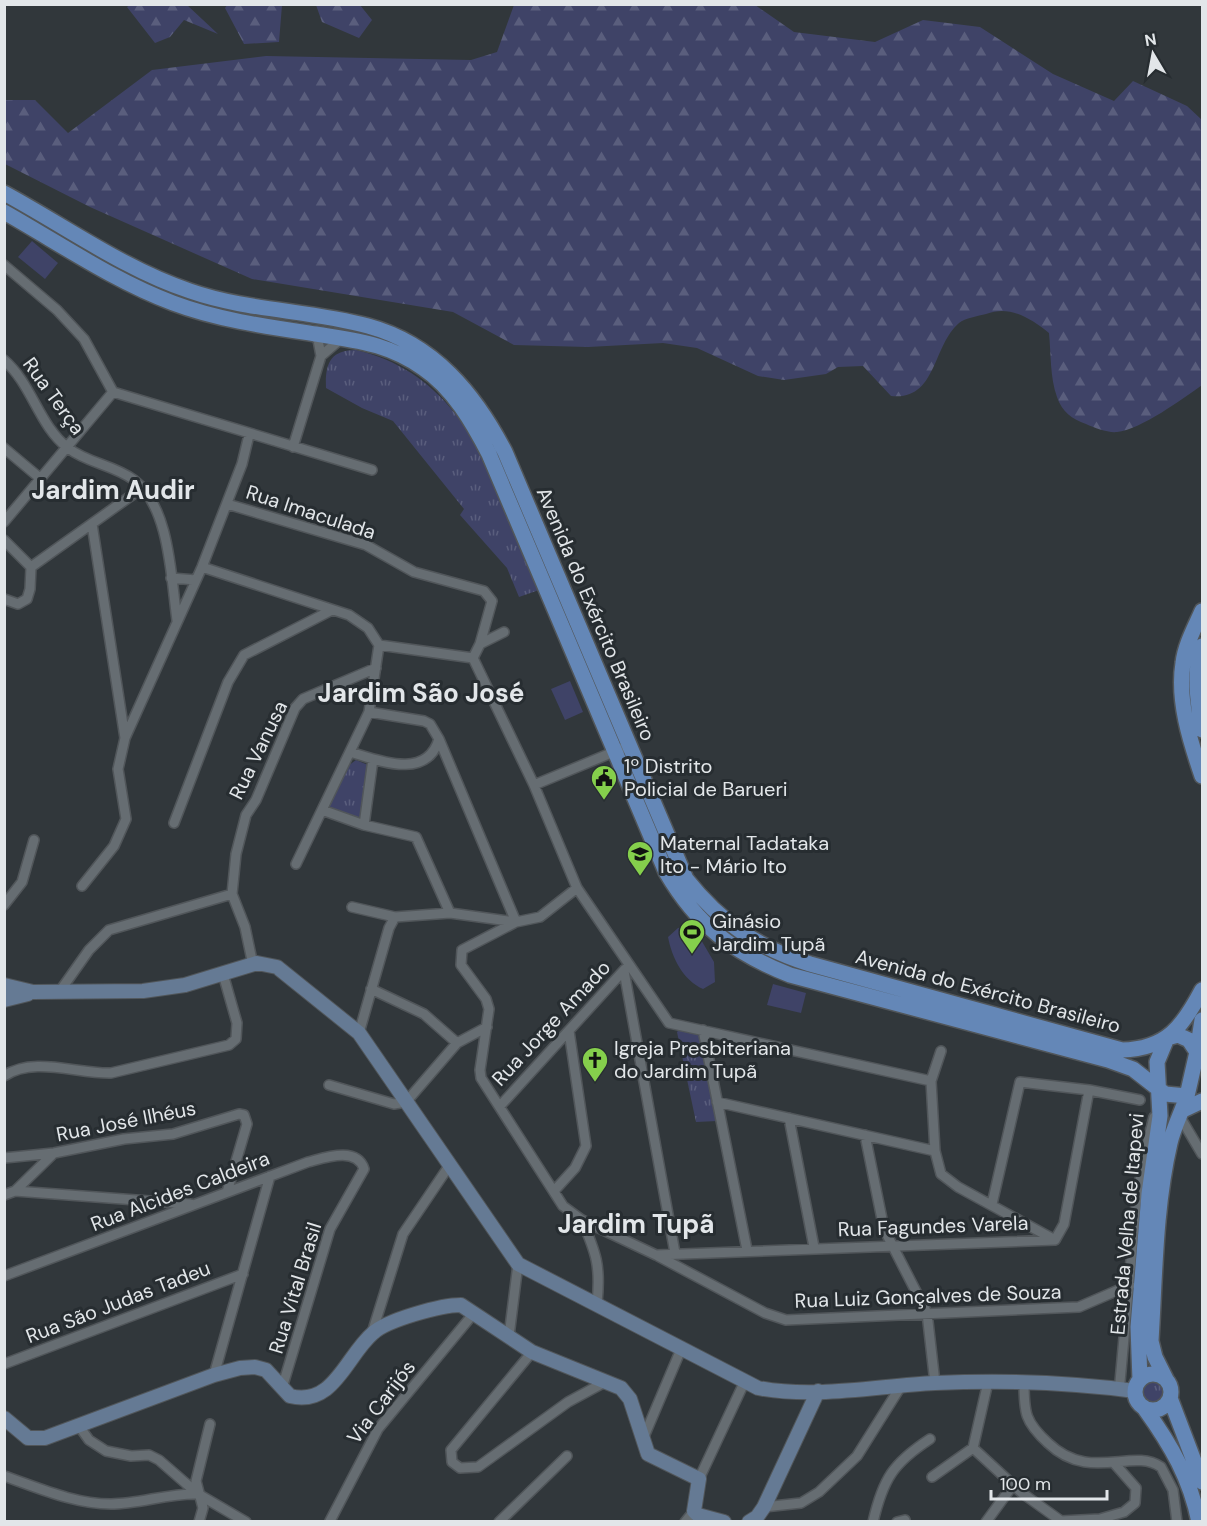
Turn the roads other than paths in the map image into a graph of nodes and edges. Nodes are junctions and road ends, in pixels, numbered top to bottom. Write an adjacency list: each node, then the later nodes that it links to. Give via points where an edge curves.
1 (4, 193): 4 (main road, Avenida do Exército Brasileiro, via 154,277 189,291 227,302)
2 (4, 212): 5 (main road, Avenida do Exército Brasileiro, via 120,278 173,303 240,321)
3 (4, 265): 10 (street, via 84,339)
4 (377, 329): 7 (main road); 40 (main road, Avenida do Exército Brasileiro, via 405,341 450,372 492,428)
5 (313, 334): 6 (main road, Avenida do Exército Brasileiro); 8 (street)
6 (343, 338): 7 (main road, Avenida do Exército Brasileiro); 8 (street)
7 (361, 340): 40 (main road, Avenida do Exército Brasileiro, via 386,347 425,369 463,409 478,432 574,652)
8 (321, 356): 12 (street)
9 (4, 360): 14 (street, Rua Terça, via 18,372 45,419)
10 (113, 392): 11 (street); 14 (street)
11 (249, 435): 12 (street); 18 (street)
12 (293, 447): 15 (street)
13 (4, 448): 16 (street)
14 (69, 449): 16 (street); 17 (street, Rua Terça, via 125,475)
15 (372, 470)
16 (41, 479): 19 (street)
17 (142, 488): 20 (street); 24 (street, Rua Terça, via 158,511)
18 (227, 504): 23 (street); 31 (street, Rua Imaculada, via 366,545 414,572 484,591 492,601)
19 (4, 522)
20 (92, 524): 22 (street); 38 (street)
21 (4, 540): 22 (street)
22 (31, 567): 26 (street, via 27,599 13,603)
23 (202, 567): 25 (street); 27 (street)
24 (171, 578): 25 (street); 29 (street, Rua Terça)
25 (196, 580): 29 (street)
26 (4, 599)
27 (332, 610): 32 (street, via 360,620); 46 (street, via 244,655 228,682)
28 (1203, 611): 43 (main road, via 1183,662 1182,686 1190,740)
29 (177, 620): 38 (street)
30 (504, 633): 31 (street)
31 (480, 644): 34 (street, Rua Imaculada)
32 (379, 645): 34 (street); 35 (street)
33 (1203, 646): 37 (main road, via 1197,686)
34 (473, 658): 44 (street)
35 (376, 668): 36 (street); 52 (street, Rua Vanusa, via 303,699 295,708 246,815 236,854)
36 (369, 712): 39 (street, via 424,721); 41 (street)
37 (1203, 730)
38 (125, 738): 50 (street, via 118,769 126,819 114,846)
39 (439, 739): 42 (street, via 434,753 418,764); 57 (street)
40 (621, 748): 44 (street); 70 (main road, Avenida do Exército Brasileiro, via 686,879 717,914 745,936 788,957 1101,1046 1138,1050); 79 (main road, Avenida do Exército Brasileiro, via 652,843 677,891 706,927 742,953 790,975 1108,1060 1133,1069)
41 (350, 753): 42 (street); 45 (street)
42 (373, 759): 47 (street)
43 (1203, 776)
44 (534, 785): 51 (street)
45 (322, 810): 47 (street); 49 (street)
46 (174, 823)
47 (364, 825): 55 (street, via 409,834 420,842)
48 (34, 840): 53 (street, via 22,882)
49 (296, 864)
50 (82, 886)
51 (577, 888): 57 (street, Rua Luiz Gonçalves de Souza, via 540,917); 59 (street)
52 (232, 894): 58 (street); 63 (street, via 109,930 89,950)
53 (4, 905)
54 (352, 907): 56 (street)
55 (450, 913): 56 (street); 57 (street)
56 (395, 917): 61 (street)
57 (516, 921): 66 (street, Rua Luiz Gonçalves de Souza, via 470,944 460,957 461,965 486,999)
58 (253, 964): 60 (main road); 69 (main road, via 270,964 282,970)
59 (626, 968): 67 (street, via 669,1023); 68 (street, Rua Jorge Amado); 108 (street)
60 (222, 974): 63 (main road, via 161,989); 75 (street, via 238,1028 236,1039 229,1045 111,1073 30,1066)
61 (371, 989): 69 (street); 71 (street, via 424,1014)
62 (1203, 990): 70 (main road, Estrada Velha de Itapevi)
63 (60, 991): 64 (main road)
64 (5, 992)
65 (1203, 1020): 73 (main road, Estrada Velha de Itapevi)
66 (487, 1027): 71 (street); 85 (street, Rua Luiz Gonçalves de Souza, via 481,1078)
67 (703, 1030): 76 (street); 83 (street)
68 (569, 1031): 85 (street, Rua Jorge Amado); 96 (street, via 586,1146 575,1168)
69 (358, 1033): 82 (main road)
70 (1167, 1038): 73 (main road, via 1185,1037); 79 (main road, Estrada Velha de Itapevi, via 1159,1053)
71 (457, 1043): 82 (street)
72 (941, 1052): 76 (street)
73 (1197, 1052): 74 (main road, Estrada Velha de Itapevi)
74 (1199, 1074): 84 (main road, Estrada Velha de Itapevi)
75 (4, 1076)
76 (931, 1081): 88 (street)
77 (329, 1085): 82 (street, via 394,1104)
78 (1089, 1090): 81 (street); 100 (street, via 1020,1082); 104 (street, Rua Fagundes Varela, via 1064,1224)
79 (1157, 1092): 84 (main road, Avenida do Exército Brasileiro); 113 (street, via 1136,1203); 130 (main road, Estrada Velha de Itapevi, via 1159,1127 1149,1194)
80 (1203, 1099): 84 (main road)
81 (1140, 1100)
82 (406, 1102): 92 (main road)
83 (717, 1102): 86 (street); 107 (street)
84 (1182, 1104): 90 (street); 123 (main road, Estrada Velha de Itapevi, via 1169,1146 1158,1222 1151,1341)
85 (500, 1106): 96 (street, Rua Luiz Gonçalves de Souza)
86 (789, 1118): 87 (street); 106 (street)
87 (865, 1135): 88 (street); 105 (street, via 882,1222)
88 (935, 1151): 100 (street, via 941,1173 948,1180)
89 (54, 1153): 91 (street, Rua José Ilhéus); 95 (street); 97 (street, Rua José Ilhéus, via 184,1132 244,1115 247,1124)
90 (1203, 1154)
91 (4, 1158)
92 (449, 1166): 110 (main road); 117 (street, via 403,1234)
93 (364, 1169): 94 (street, Rua Alcides Caldeira, via 355,1157 331,1156); 133 (street, Rua Vital Brasil, via 330,1229)
94 (270, 1176): 97 (street, Rua Alcides Caldeira); 111 (street)
95 (15, 1191): 98 (street); 99 (street)
96 (554, 1191): 103 (street, Rua Luiz Gonçalves de Souza, via 563,1206)
97 (227, 1192): 101 (street, Rua Alcides Caldeira)
98 (4, 1195)
99 (153, 1202): 101 (street); 102 (street, via 159,1206)
100 (992, 1204): 104 (street)
101 (195, 1205): 102 (street, Rua Alcides Caldeira)
102 (156, 1219): 112 (street, Rua Alcides Caldeira)
103 (582, 1220): 109 (street, Rua Luiz Gonçalves de Souza); 114 (street, via 597,1252)
104 (1055, 1240): 105 (street, Rua Fagundes Varela)
105 (892, 1244): 106 (street, Rua Fagundes Varela); 116 (street)
106 (814, 1247): 107 (street, Rua Fagundes Varela)
107 (747, 1250): 108 (street, Rua Fagundes Varela)
108 (675, 1253): 109 (street, Rua Fagundes Varela)
109 (656, 1255): 116 (street, Rua Luiz Gonçalves de Souza, via 778,1318)
110 (518, 1264): 114 (main road); 118 (street)
111 (243, 1274): 121 (street, Rua São Judas Tadeu); 122 (street)
112 (4, 1276)
113 (1130, 1285): 116 (street, Rua Luiz Gonçalves de Souza, via 1078,1307); 127 (street)
114 (597, 1303): 119 (main road)
115 (474, 1313): 117 (main road, via 452,1305); 118 (main road); 155 (street, Via Carijós, via 378,1429)
116 (927, 1313): 129 (street)
117 (372, 1333): 133 (main road, via 321,1393 302,1399 290,1396)
118 (509, 1336): 120 (main road)
119 (682, 1347): 128 (main road); 141 (street)
120 (532, 1352): 124 (main road); 124 (street, via 455,1443 452,1462 460,1468 478,1467 568,1402)
121 (4, 1364)
122 (214, 1375): 133 (main road, via 255,1366 270,1373); 139 (main road)
123 (1166, 1379): 130 (main road, via 1154,1374); 135 (main road, via 1171,1388)
124 (605, 1382): 141 (main road, via 627,1393)
125 (988, 1382): 126 (main road); 129 (main road); 142 (street)
126 (1024, 1382): 132 (main road); 144 (street, via 1027,1418 1052,1446 1072,1461)
127 (1120, 1382): 130 (main road); 132 (main road)
128 (744, 1383): 134 (main road, via 785,1393); 147 (street)
129 (935, 1383): 131 (main road)
130 (1137, 1384): 132 (main road); 136 (main road, via 1137,1401)
131 (901, 1386): 134 (main road); 151 (street, via 857,1456 819,1492 801,1503)
132 (1095, 1387)
133 (282, 1388)
134 (818, 1391): 151 (main road)
135 (1170, 1398): 136 (main road, via 1161,1409); 148 (main road)
136 (1147, 1412): 163 (main road, via 1183,1467)
137 (4, 1418): 139 (main road, via 21,1434 34,1439)
138 (210, 1424): 150 (street, via 196,1481)
139 (79, 1426): 150 (street, via 89,1440 106,1451 149,1455 159,1460)
140 (930, 1439): 159 (street, via 893,1468 879,1496)
141 (642, 1441): 147 (main road, via 652,1457)
142 (973, 1448): 146 (street); 149 (street)
143 (567, 1456): 156 (street)
144 (1114, 1463): 161 (street, via 1136,1488 1136,1503 1124,1512 1100,1520); 162 (street, via 1146,1462 1161,1467 1173,1490)
145 (4, 1476): 150 (street, via 54,1494 100,1503)
146 (932, 1477)
147 (699, 1479): 152 (main road)
148 (1203, 1482)
149 (1013, 1485): 160 (street); 161 (street)
150 (198, 1494): 153 (street, via 203,1508); 154 (street)
151 (764, 1507): 158 (main road, via 757,1518)
152 (689, 1516): 157 (main road)
153 (199, 1521)
154 (246, 1521)
155 (330, 1521)
156 (499, 1521)
157 (724, 1521)
158 (749, 1521)
159 (873, 1521)
160 (986, 1521)
161 (1061, 1521)
162 (1177, 1521)
163 (1199, 1521)

